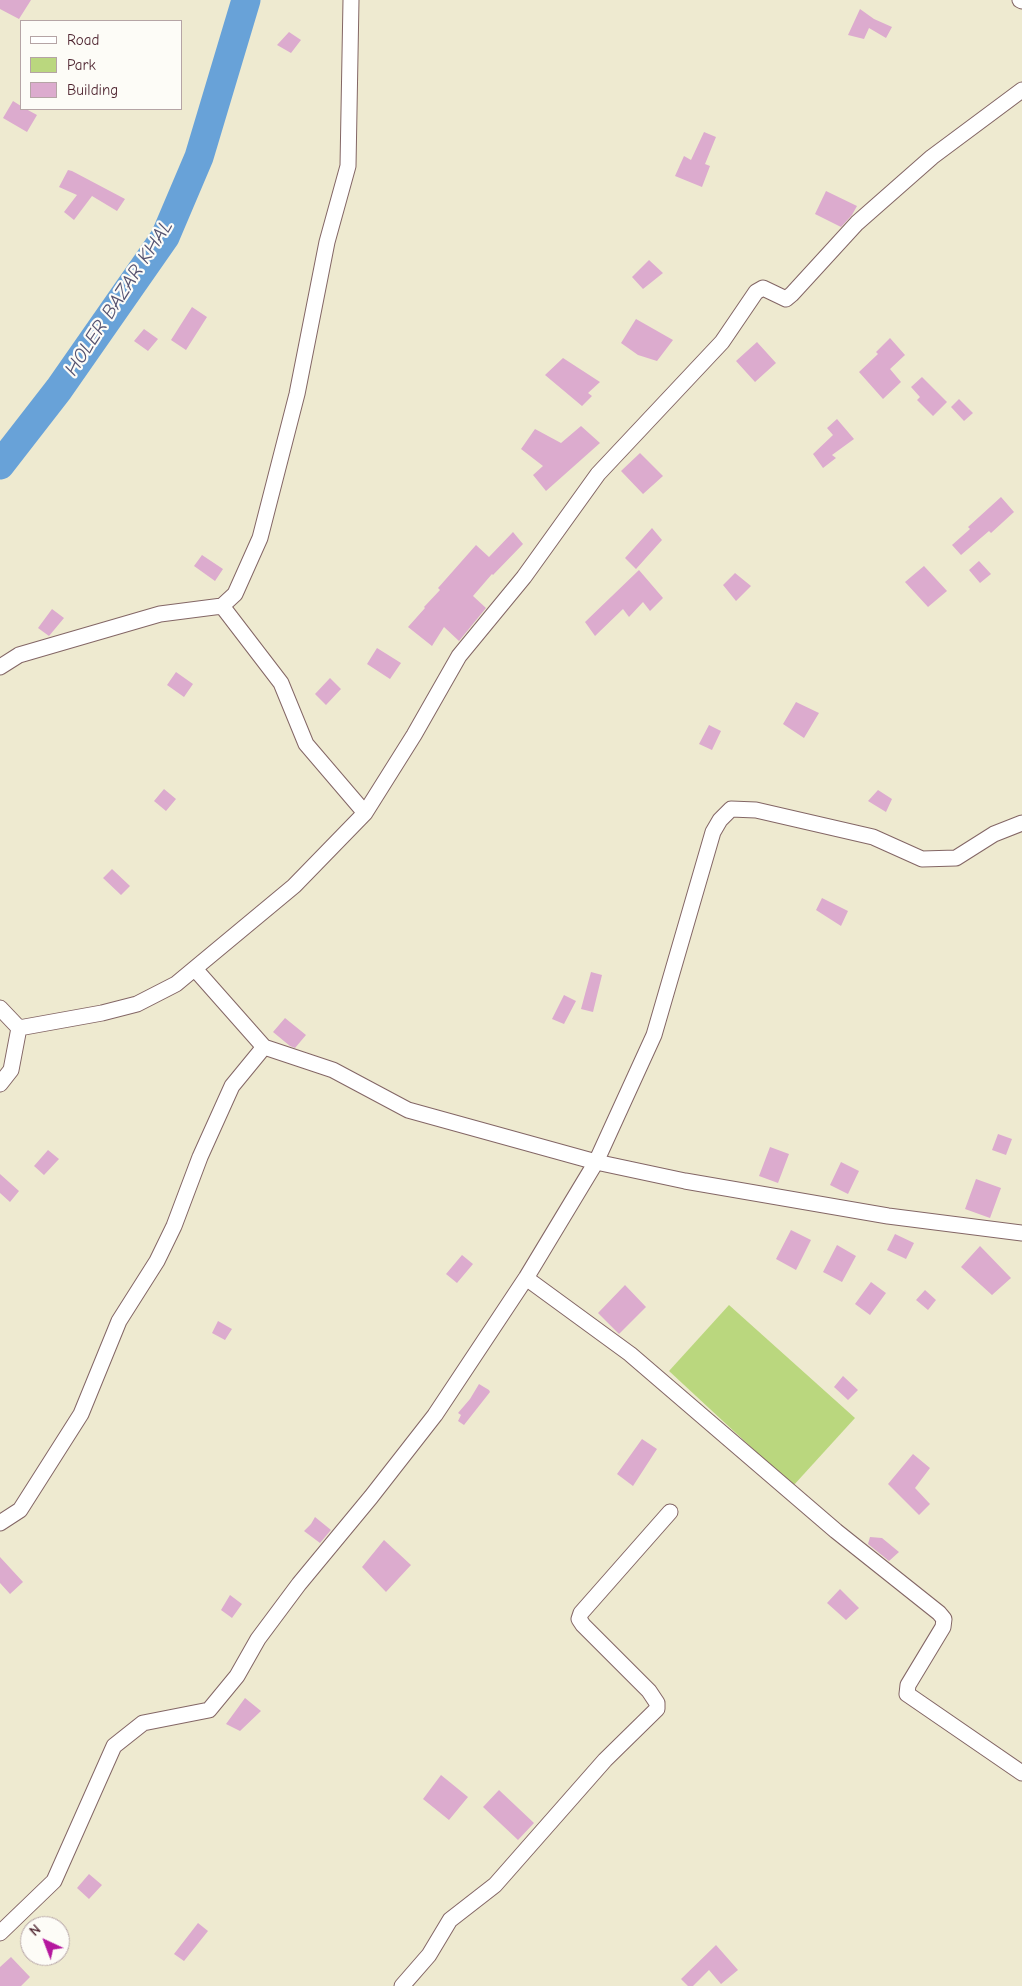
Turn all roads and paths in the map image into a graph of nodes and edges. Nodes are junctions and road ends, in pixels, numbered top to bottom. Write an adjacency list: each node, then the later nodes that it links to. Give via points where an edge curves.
1 (351, 0): 3 (street, via 348,166 327,242 298,394 260,538 235,594)
2 (1022, 90): 5 (street, via 932,157 857,223 786,299 763,288 756,292 722,342 598,474 524,577 459,656)
3 (222, 606): 4 (street, via 160,614 19,655); 5 (street, via 281,683 306,744)
4 (0, 667)
5 (365, 813): 7 (street, via 294,886)
6 (1022, 823): 12 (street, via 994,834 956,858 922,859 873,837 756,810 731,809 713,832 654,1035)
7 (196, 969): 9 (street, via 176,984 137,1004); 10 (street)
8 (0, 1008): 9 (street)
9 (19, 1028): 11 (street, via 11,1070)
10 (264, 1047): 12 (street, via 333,1070 408,1110); 16 (street, via 232,1086 174,1226 157,1261 119,1320 81,1414 20,1510)
11 (0, 1084)
12 (596, 1162): 13 (street, via 888,1216); 14 (street)
13 (1022, 1233)
14 (526, 1278): 17 (street, via 630,1354 836,1531 940,1613 944,1627 908,1685 907,1694); 18 (street, via 435,1415 300,1584 258,1639 237,1676 209,1710 143,1723 114,1746 54,1881)
15 (670, 1512): 19 (street, via 581,1613 580,1619 582,1625 649,1691 657,1709 605,1760 495,1885 450,1920 429,1955)
16 (0, 1523)
17 (1022, 1773)
18 (0, 1933)
19 (402, 1986)

